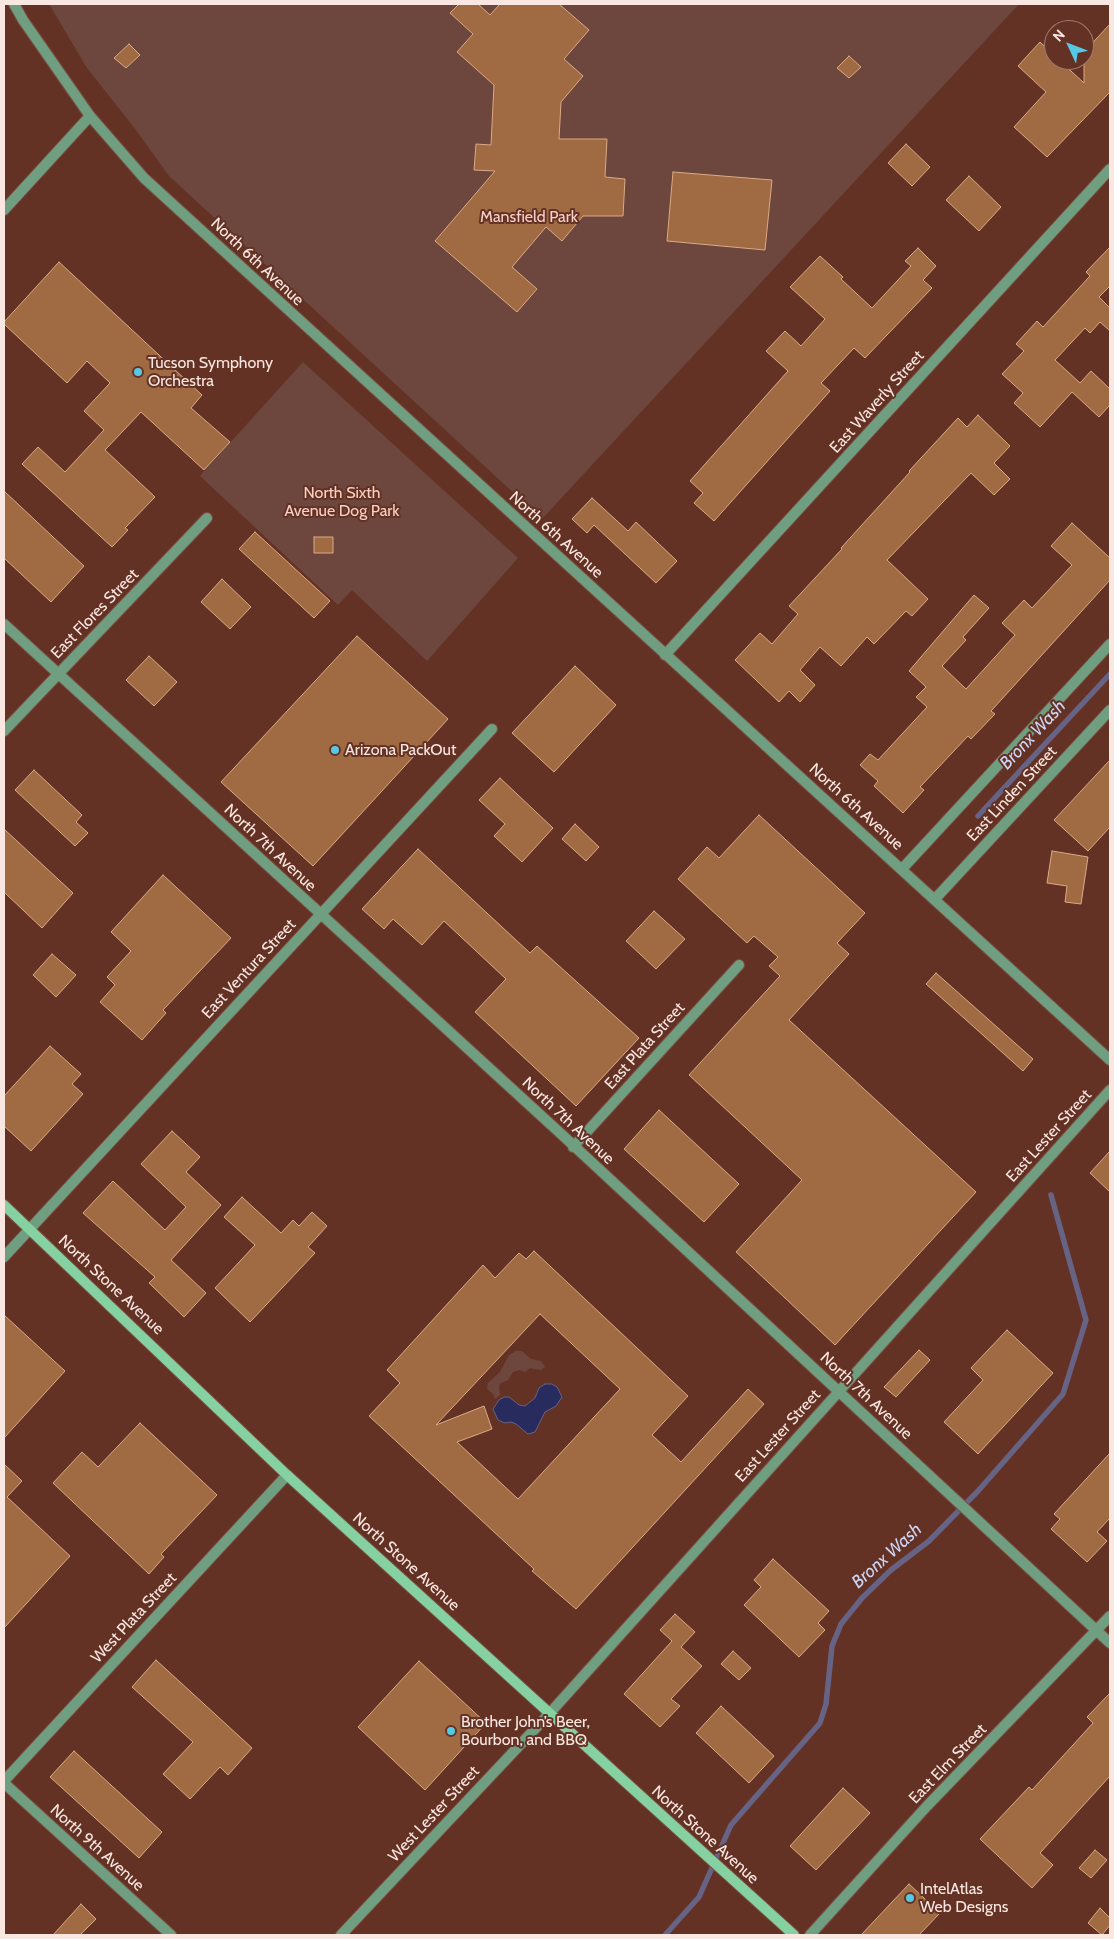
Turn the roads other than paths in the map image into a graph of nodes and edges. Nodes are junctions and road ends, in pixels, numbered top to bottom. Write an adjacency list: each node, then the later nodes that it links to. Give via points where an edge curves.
1 (14, 4): 2 (street, North 6th Avenue)
2 (90, 116): 4 (street); 8 (street, North 6th Avenue, via 144,178)
3 (1110, 169): 8 (street, East Waverly Street)
4 (4, 210)
5 (207, 518): 9 (street, East Flores Street)
6 (4, 624): 9 (street, North 7th Avenue)
7 (1110, 644): 13 (street, East Linden Street)
8 (665, 655): 13 (street, North 6th Avenue)
9 (58, 674): 12 (street, East Flores Street); 15 (street, North 7th Avenue)
10 (1110, 710): 14 (street, East Linden Street)
11 (492, 729): 15 (street, East Ventura Street)
12 (4, 731)
13 (902, 869): 14 (street, North 6th Avenue)
14 (935, 899): 17 (street, North 6th Avenue)
15 (320, 914): 19 (street, North 7th Avenue); 21 (street, East Ventura Street)
16 (738, 965): 19 (street, East Plata Street)
17 (1110, 1060)
18 (1110, 1090): 23 (street, East Lester Street)
19 (573, 1147): 23 (street, North 7th Avenue)
20 (4, 1205): 21 (main road, North Stone Avenue)
21 (29, 1229): 22 (street, East Ventura Street); 24 (main road, North Stone Avenue)
22 (4, 1257)
23 (839, 1391): 26 (street, North 7th Avenue); 28 (street, East Lester Street)
24 (287, 1475): 28 (main road, North Stone Avenue); 29 (street, West Plata Street)
25 (1110, 1616): 26 (street, East Elm Street)
26 (1096, 1631): 27 (street, North 7th Avenue); 33 (street, East Elm Street, via 927,1806)
27 (1110, 1643)
28 (548, 1714): 31 (street, West Lester Street); 32 (main road, North Stone Avenue)
29 (4, 1782): 30 (street, North 9th Avenue)
30 (171, 1935)
31 (341, 1935)
32 (794, 1935)
33 (810, 1935)

